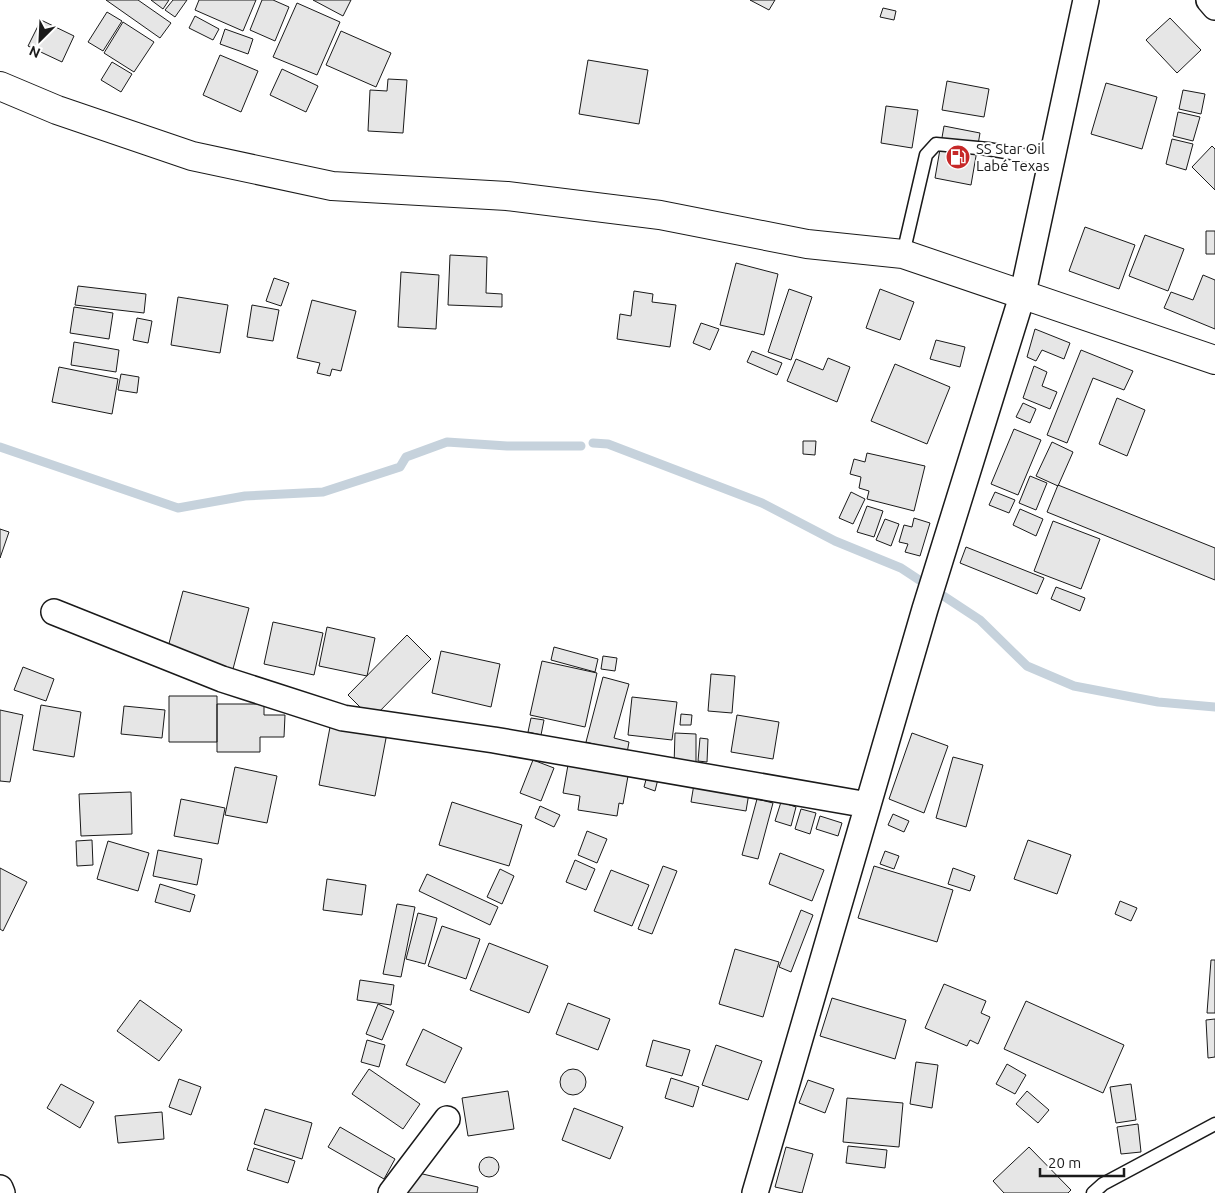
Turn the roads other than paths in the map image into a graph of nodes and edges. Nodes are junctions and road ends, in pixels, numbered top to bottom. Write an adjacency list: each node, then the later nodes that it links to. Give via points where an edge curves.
1 (1086, 0): 5 (street)
2 (1209, 0): 3 (street)
3 (1215, 7)
4 (0, 86): 6 (main road, via 57,110 192,156 332,186 507,196 660,215 807,244)
5 (1052, 160): 6 (lane, via 936,144 926,155); 7 (street)
6 (903, 254): 7 (main road)
7 (1023, 293): 8 (main road); 10 (street)
8 (1215, 360)
9 (54, 612): 10 (street, via 222,679 343,718 494,740)
10 (868, 805): 16 (street)
11 (447, 1119): 15 (street)
12 (1215, 1124): 17 (lane, via 1103,1184)
13 (0, 1188): 14 (street)
14 (2, 1193)
15 (391, 1193)
16 (756, 1193)
17 (1093, 1193)

